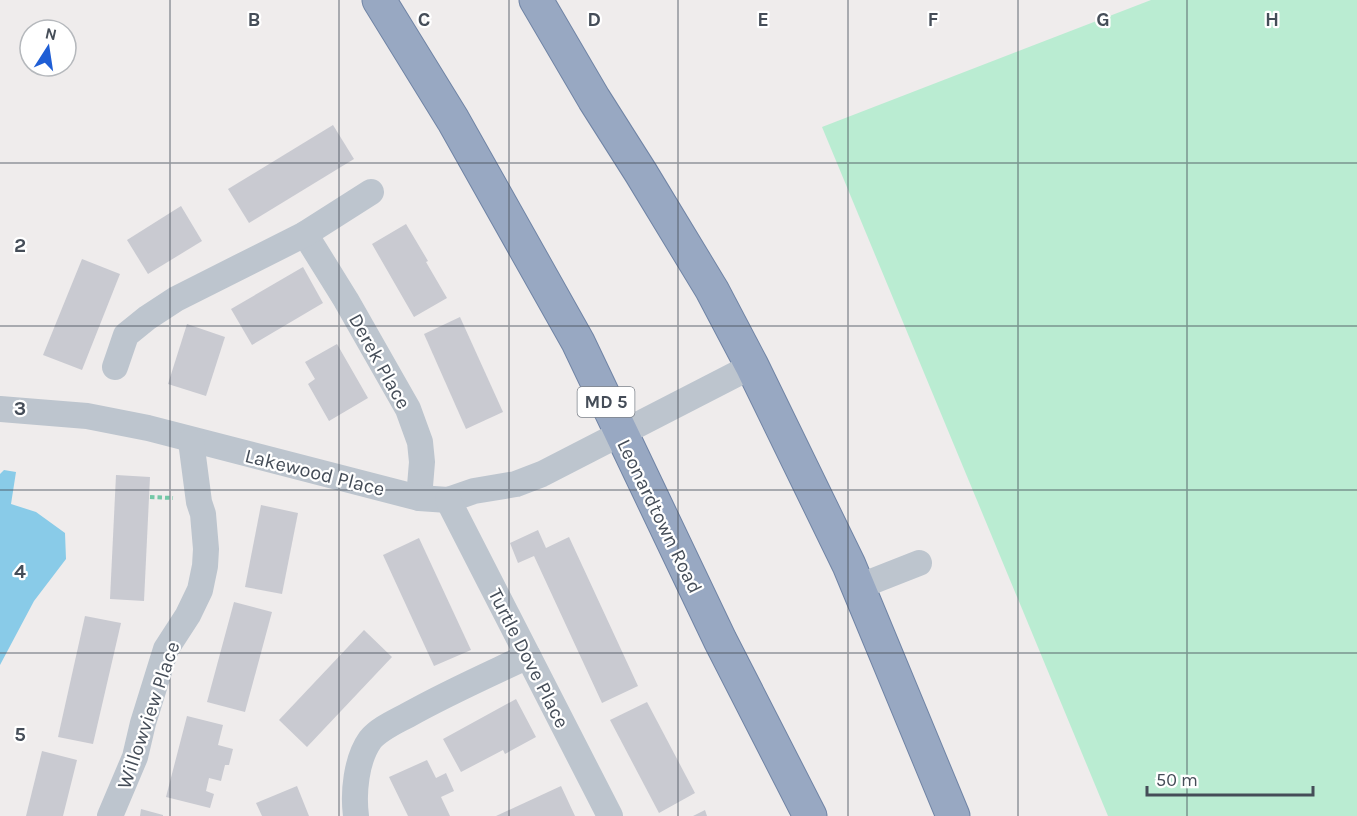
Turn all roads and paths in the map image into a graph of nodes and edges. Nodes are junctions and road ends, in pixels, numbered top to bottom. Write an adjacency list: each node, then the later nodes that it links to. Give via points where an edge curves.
1 (379, 0): 8 (highway, Leonardtown Road / MD 5, via 453,120 572,331)
2 (536, 0): 6 (highway, via 712,290)
3 (371, 192): 4 (street)
4 (305, 234): 5 (street, via 176,299 147,318 126,335); 12 (street, Derek Place, via 408,409 420,442)
5 (115, 366)
6 (752, 366): 8 (street, Lakewood Place); 15 (highway)
7 (0, 409): 9 (street, Lakewood Place, via 87,416)
8 (620, 433): 13 (street, Lakewood Place, via 525,480); 20 (highway, Leonardtown Road / MD 5)
9 (191, 441): 12 (street, Lakewood Place); 17 (street, Willowview Place, via 206,549 202,582 188,615 166,649 135,757)
10 (150, 497): 11 (path)
11 (173, 498)
12 (419, 498): 13 (street, Lakewood Place)
13 (448, 500): 16 (street, Turtle Dove Place)
14 (919, 563): 15 (street)
15 (858, 587): 21 (highway)
16 (528, 656): 18 (street, via 428,704 372,738 360,764 354,802); 19 (street, Turtle Dove Place)
17 (110, 816)
18 (356, 816)
19 (610, 816)
20 (810, 816)
21 (953, 816)

